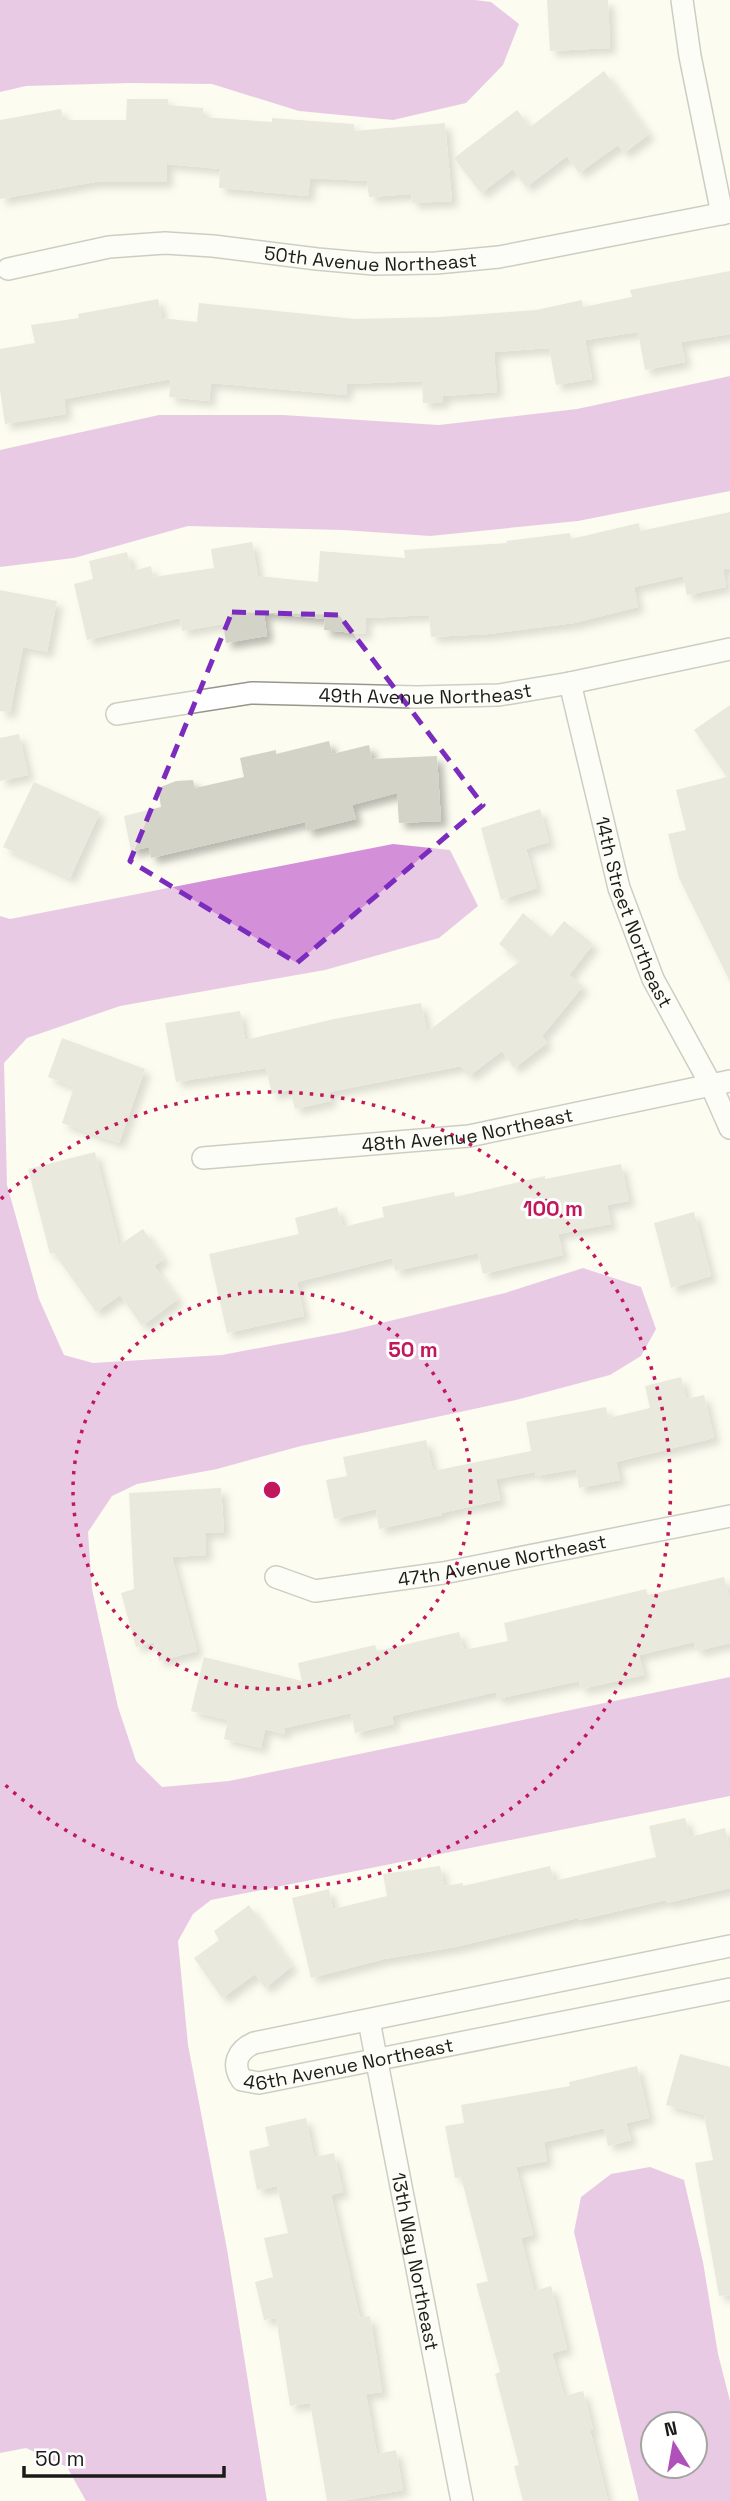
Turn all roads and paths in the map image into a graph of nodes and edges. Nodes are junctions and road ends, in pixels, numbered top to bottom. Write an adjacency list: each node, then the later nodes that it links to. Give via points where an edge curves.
1 (682, 0): 2 (street)
2 (726, 213): 3 (street, 50th Avenue Northeast, via 499,257 436,263 374,264 165,243 109,247)
3 (8, 269)
4 (730, 649): 5 (street, 49th Avenue Northeast)
5 (570, 683): 6 (street, 49th Avenue Northeast, via 499,695 251,693); 7 (street, 14th Street Northeast, via 619,888 653,979)
6 (117, 714)
7 (720, 1084): 8 (street, 14th Street Northeast); 9 (street, 48th Avenue Northeast, via 468,1136)
8 (730, 1128)
9 (202, 1158)
10 (730, 1516): 11 (street, 47th Avenue Northeast, via 443,1573 315,1591)
11 (276, 1577)
12 (730, 1946): 14 (street, 46th Avenue Northeast)
13 (730, 1989): 15 (street, 46th Avenue Northeast)
14 (369, 2021): 15 (street, 13th Way Northeast); 15 (street, 46th Avenue Northeast, via 254,2043 244,2047 236,2064 242,2080 259,2083)
15 (377, 2061): 16 (street, 13th Way Northeast)
16 (462, 2501)

